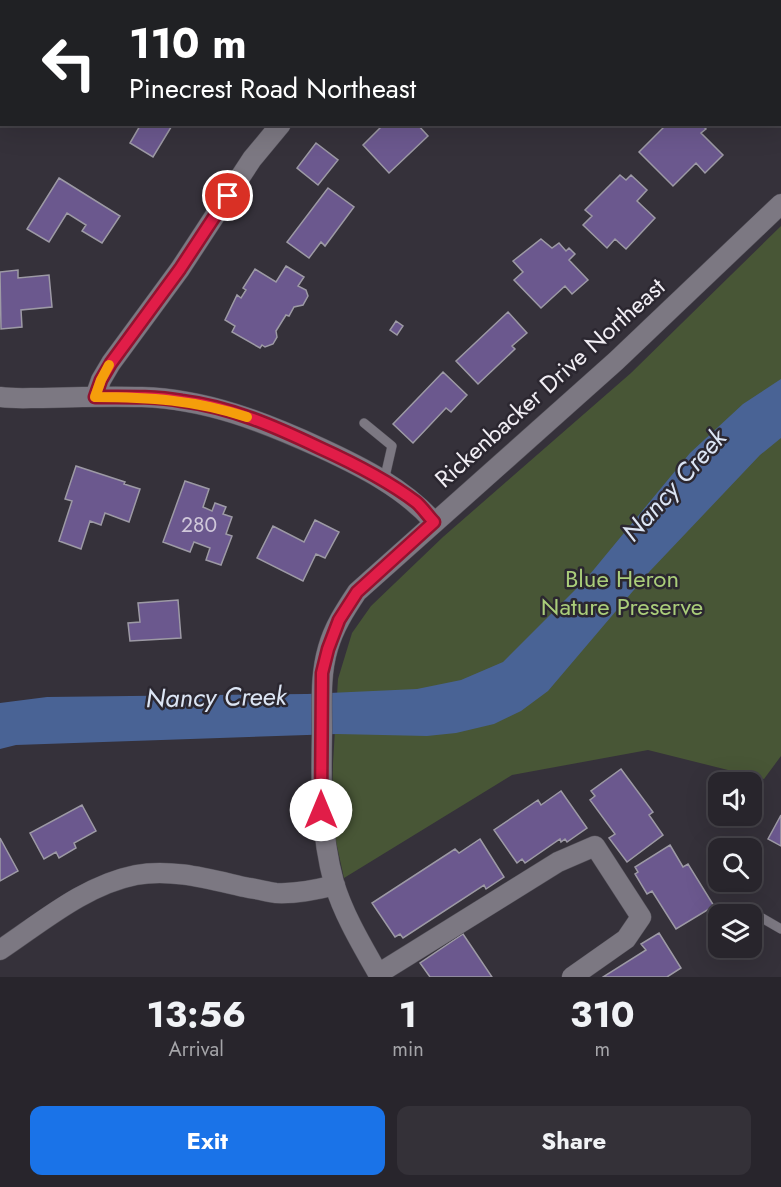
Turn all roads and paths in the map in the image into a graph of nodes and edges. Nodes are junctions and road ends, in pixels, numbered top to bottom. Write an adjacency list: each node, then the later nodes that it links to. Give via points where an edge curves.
1 (279, 126): 4 (street, via 252,159 180,269 111,363)
2 (781, 204): 7 (street, Rickenbacker Drive Northeast, via 616,361)
3 (0, 397): 4 (street)
4 (95, 397): 6 (street, via 153,398 224,409 268,424)
5 (364, 423): 6 (lane, via 392,446)
6 (384, 481): 7 (street, via 418,504)
7 (434, 522): 8 (street, Rickenbacker Drive Northeast, via 357,592 339,620 328,649 322,673 321,810)
8 (335, 885): 11 (street, via 306,892 275,893 190,875 138,875 84,894); 12 (street, Rickenbacker Drive Northeast, via 357,939)
9 (762, 918): 10 (lane)
10 (781, 929)
11 (0, 950)
12 (379, 975): 13 (street, via 558,862 595,846 641,917 626,939)
13 (572, 977)

